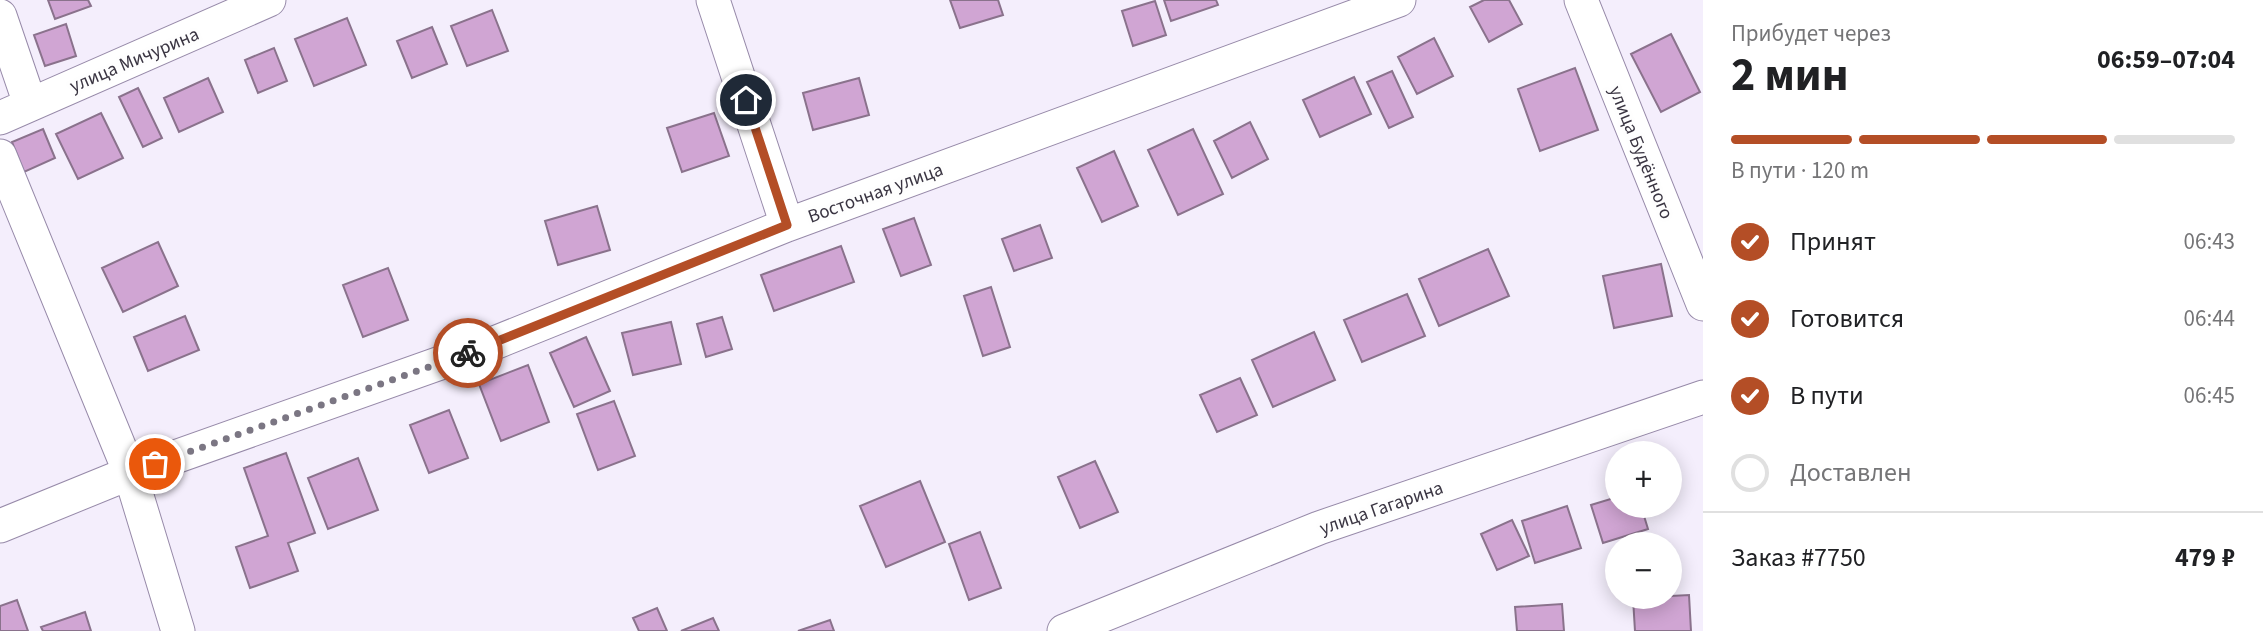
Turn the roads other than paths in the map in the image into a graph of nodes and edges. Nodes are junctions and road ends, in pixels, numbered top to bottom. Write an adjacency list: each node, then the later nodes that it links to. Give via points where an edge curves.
1 (269, 0): 6 (street, улица Мичурина)
2 (713, 0): 9 (street)
3 (1399, 0): 9 (street, Восточная улица)
4 (1581, 0): 10 (street, улица Будённого)
5 (0, 16): 6 (street)
6 (30, 104): 7 (street, улица Мичурина)
7 (0, 118)
8 (0, 156): 12 (street)
9 (787, 225): 12 (street, Восточная улица, via 477,350)
10 (1703, 304)
11 (1703, 397): 15 (street, улица Гагарина, via 1319,528)
12 (130, 473): 13 (street, Восточная улица); 14 (street)
13 (0, 526)
14 (178, 631)
15 (1064, 631)

